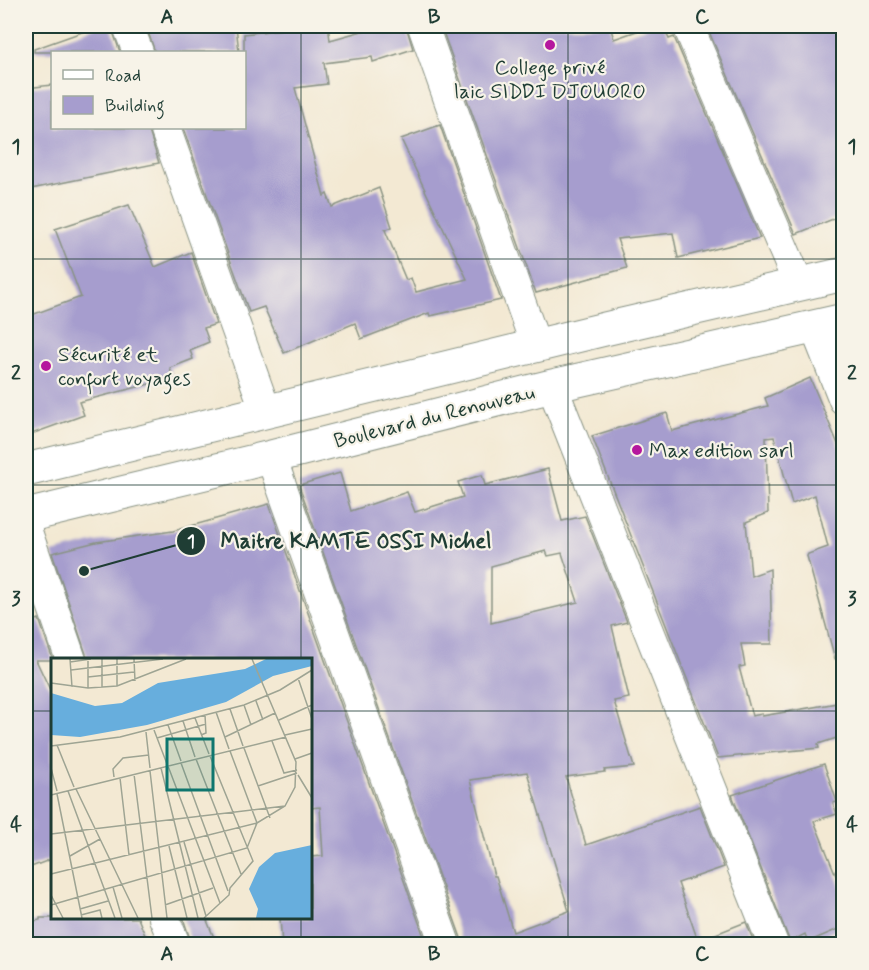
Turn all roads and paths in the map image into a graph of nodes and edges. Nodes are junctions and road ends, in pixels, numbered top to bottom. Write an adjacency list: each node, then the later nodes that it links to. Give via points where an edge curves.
1 (128, 26): 4 (street)
2 (423, 26): 9 (street)
3 (688, 26): 7 (street)
4 (138, 51)
5 (165, 129): 12 (street)
6 (843, 274): 7 (main road, Boulevard du Renouveau)
7 (799, 285): 9 (main road, Boulevard du Renouveau)
8 (829, 324): 10 (main road, Boulevard du Renouveau); 11 (street)
9 (536, 346): 12 (main road, Boulevard du Renouveau)
10 (552, 386): 13 (main road, Boulevard du Renouveau); 21 (street)
11 (843, 400)
12 (266, 412): 14 (main road, Boulevard du Renouveau)
13 (271, 457): 15 (main road, Boulevard du Renouveau); 20 (street)
14 (26, 470)
15 (26, 516)
16 (26, 529): 17 (street)
17 (70, 658)
18 (164, 919): 19 (street)
19 (175, 945)
20 (445, 945)
21 (773, 945)

